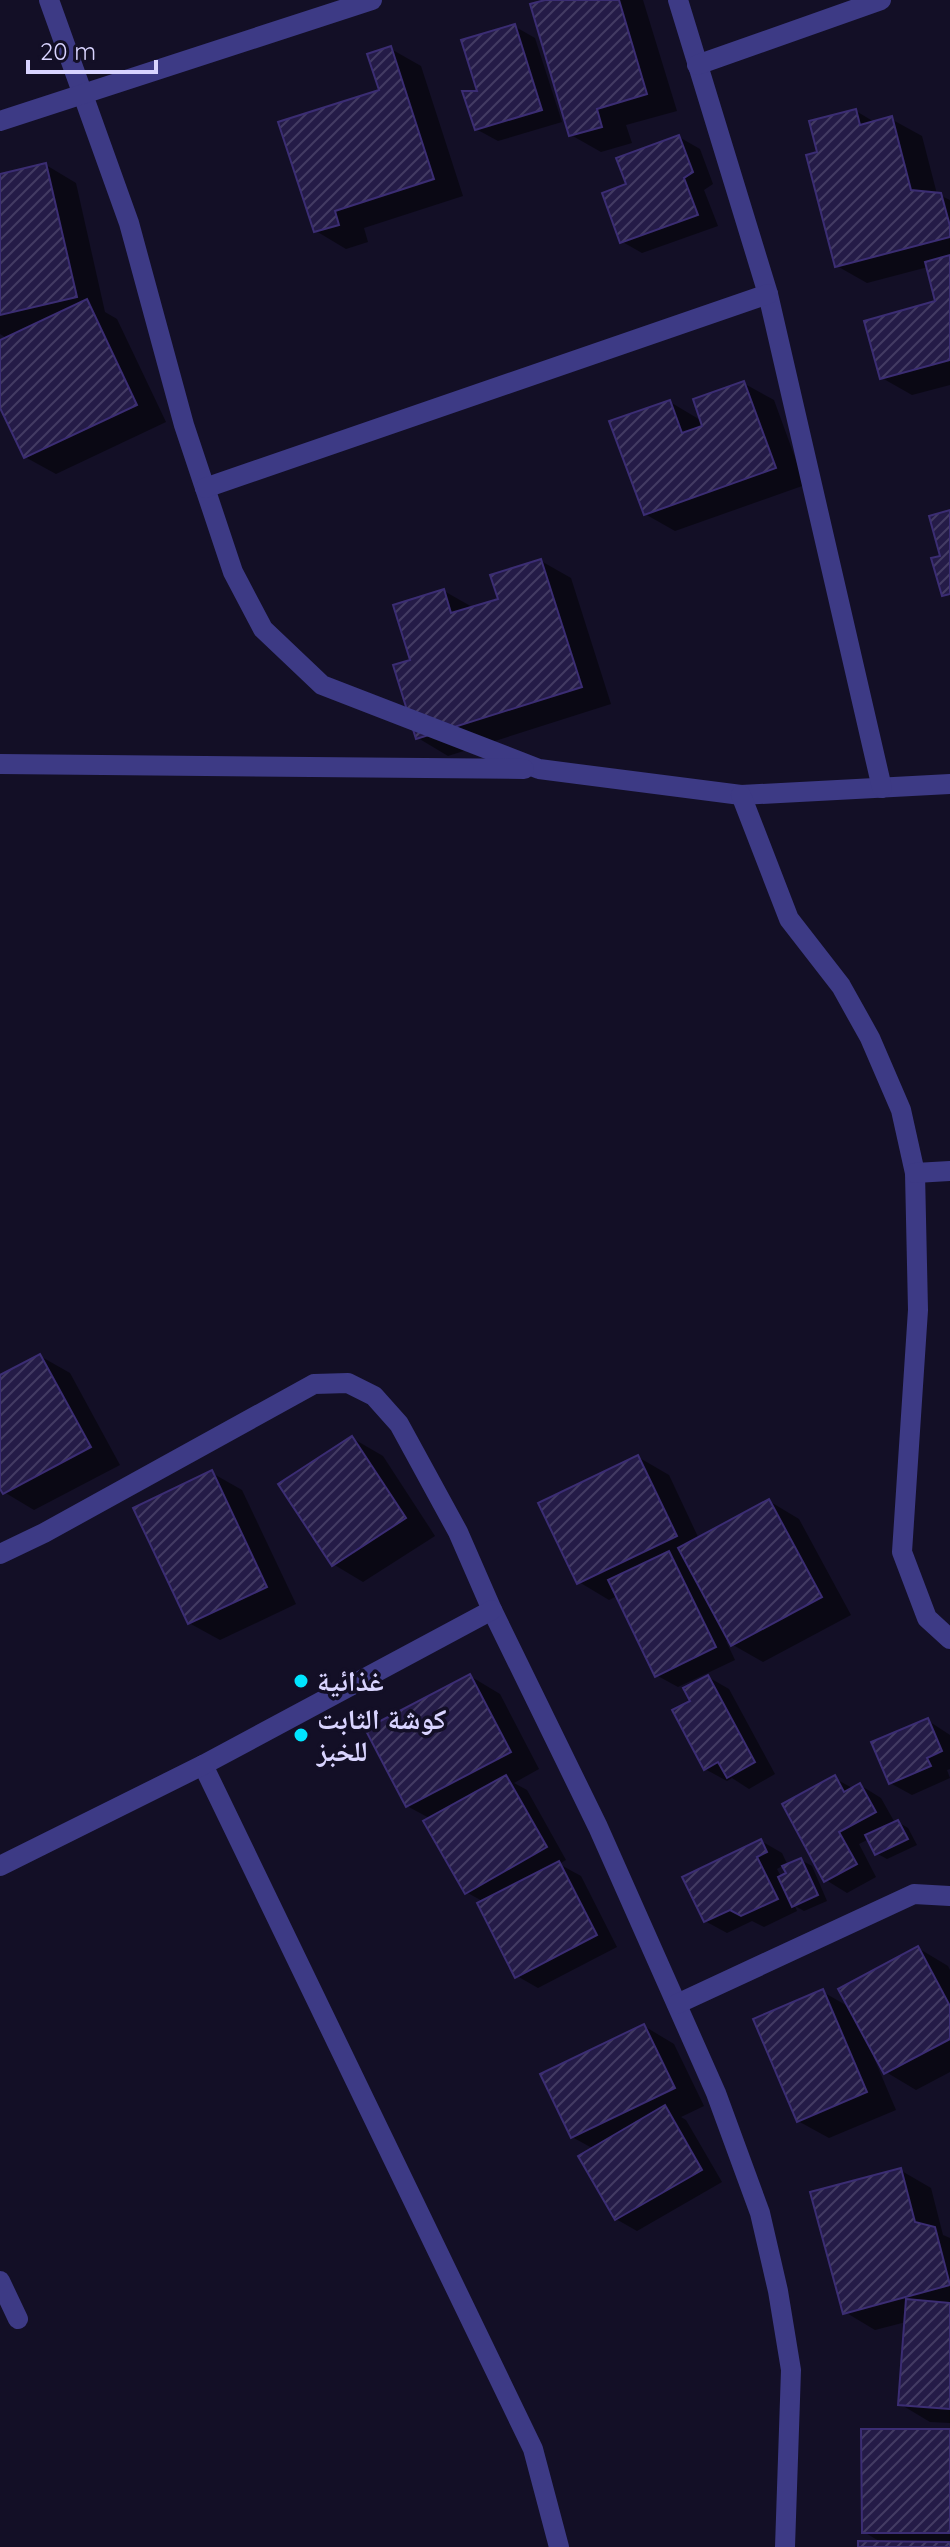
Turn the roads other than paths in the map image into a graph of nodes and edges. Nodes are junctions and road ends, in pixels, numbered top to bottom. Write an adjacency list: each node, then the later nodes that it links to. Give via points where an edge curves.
1 (49, 0): 6 (street)
2 (372, 0): 6 (street)
3 (678, 0): 5 (street)
4 (881, 0): 5 (street)
5 (697, 65): 8 (street)
6 (83, 95): 7 (street); 9 (street, via 129,223)
7 (0, 121)
8 (768, 294): 9 (street); 13 (street)
9 (205, 488): 11 (street, via 233,572 263,629 322,685)
10 (0, 764): 11 (street)
11 (539, 769): 14 (street)
12 (950, 784): 13 (street)
13 (882, 788): 14 (street)
14 (741, 795): 16 (street, via 789,919 841,986 870,1038 901,1110)
15 (950, 1171): 16 (street)
16 (915, 1173): 19 (street, via 918,1310 902,1552 927,1618)
17 (0, 1554): 18 (street, via 314,1384 348,1383 374,1396 399,1424 458,1532)
18 (492, 1610): 20 (street); 23 (street)
19 (950, 1639)
20 (203, 1765): 21 (street); 26 (street, via 533,2449)
21 (0, 1866)
22 (950, 1896): 23 (street, via 914,1894)
23 (677, 2004): 27 (street, via 743,2162 778,2291 791,2370)
24 (0, 2281): 25 (street)
25 (18, 2319)
26 (559, 2547)
27 (785, 2547)

